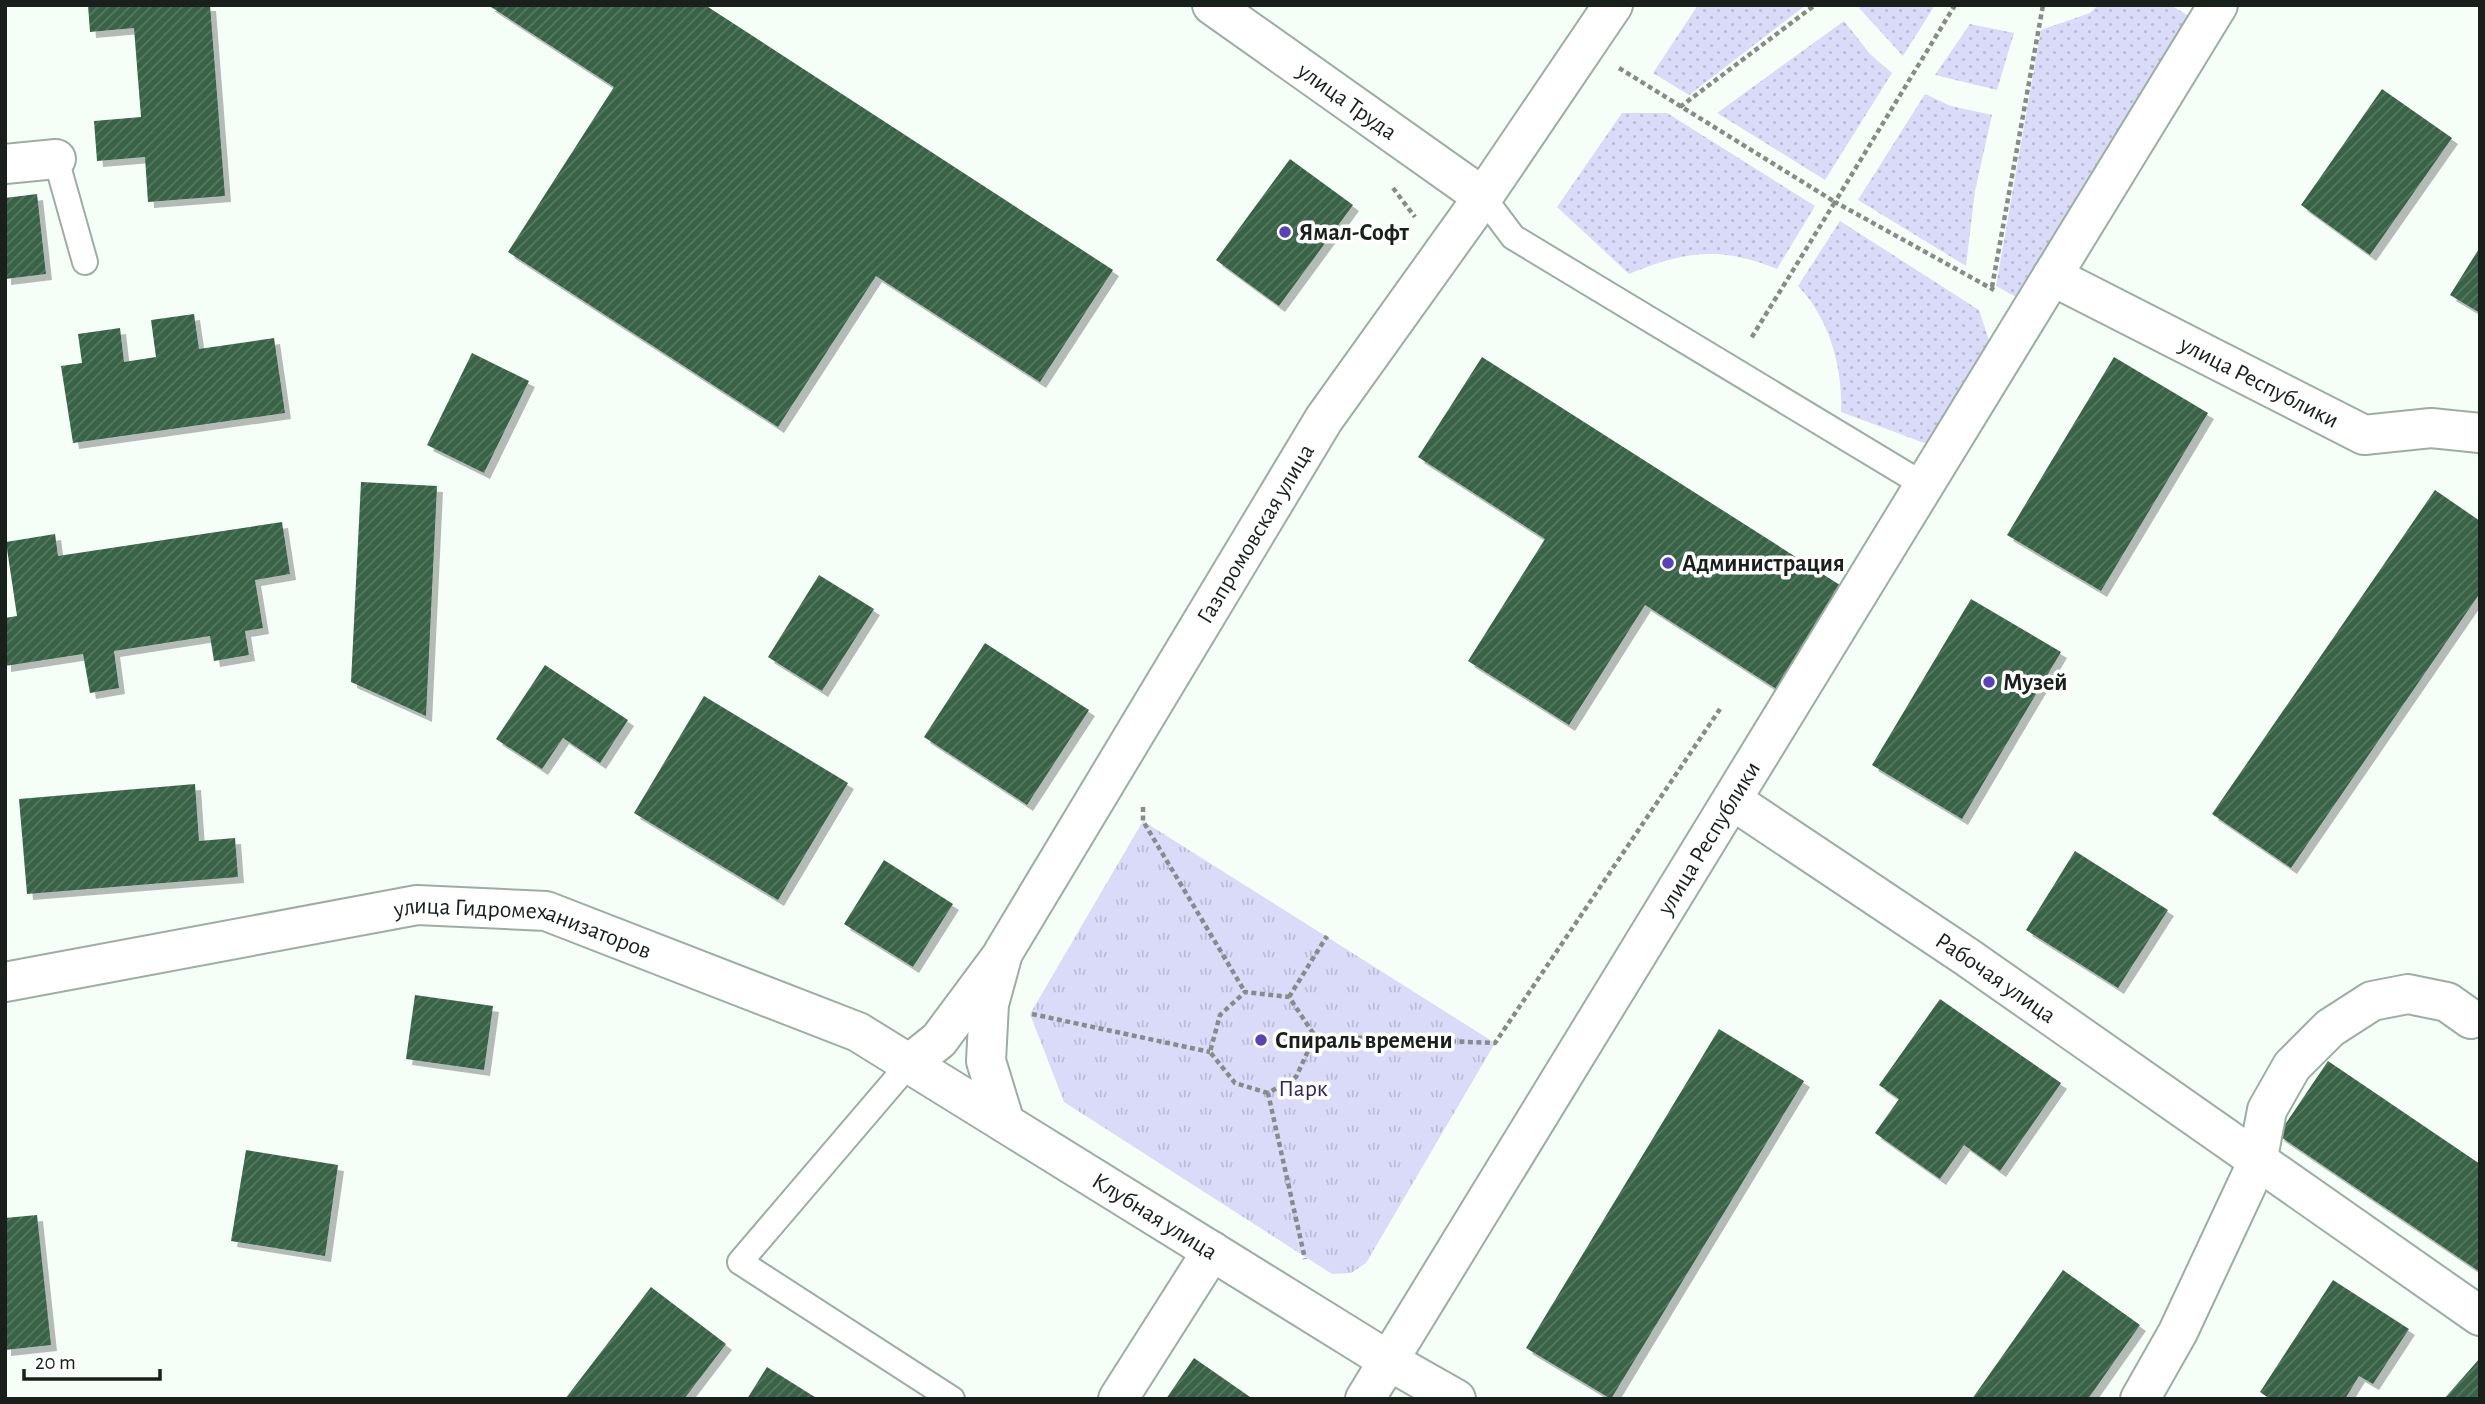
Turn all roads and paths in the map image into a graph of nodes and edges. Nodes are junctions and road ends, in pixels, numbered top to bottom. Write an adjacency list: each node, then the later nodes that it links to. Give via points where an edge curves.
1 (1212, 5): 9 (street, улица Труда)
2 (1614, 5): 12 (street, Газпромовская улица)
3 (1815, 5): 8 (path)
4 (1955, 5): 13 (path)
5 (2043, 5): 17 (path)
6 (2218, 5): 16 (street, улица Республики)
7 (1609, 78): 8 (path, via 1617,67)
8 (1680, 107): 13 (path)
9 (1411, 145): 12 (street, улица Труда); 14 (path, via 1393,189)
10 (55, 159): 11 (street); 15 (lane)
11 (5, 164)
12 (1483, 197): 14 (street, Газпромовская улица); 19 (lane, via 1513,237)
13 (1835, 202): 17 (path); 19 (path)
14 (1443, 252): 26 (street, Газпромовская улица, via 1324,419)
15 (85, 262)
16 (2052, 276): 18 (street, улица Республики); 20 (street, улица Республики, via 2364,435 2431,428)
17 (1992, 289): 18 (path)
18 (2032, 311): 21 (street, улица Республики)
19 (1732, 368): 21 (lane)
20 (2480, 433)
21 (1924, 485): 23 (street, улица Республики)
22 (1720, 709): 32 (path, via 1495,1042)
23 (1732, 800): 37 (street, Рабочая улица, via 1967,957); 41 (street, улица Республики)
24 (1143, 821): 28 (path)
25 (1326, 936): 29 (path)
26 (1003, 953): 34 (street, Газпромовская улица, via 939,1040); 36 (street, via 989,1004 986,1061)
27 (5, 982): 34 (street, улица Гидромеханизаторов, via 417,905 546,911 858,1032)
28 (1245, 992): 29 (path); 33 (path, via 1220,1015)
29 (1289, 997): 32 (path)
30 (1022, 1010): 33 (path)
31 (2477, 1020): 37 (street, via 2447,1002 2408,994 2372,1001 2330,1028 2292,1066 2267,1111)
32 (1315, 1036): 35 (path, via 1296,1077)
33 (1210, 1052): 35 (path, via 1234,1083)
34 (909, 1064): 36 (street, улица Гидромеханизаторов); 42 (lane, via 740,1262)
35 (1268, 1093): 39 (path, via 1306,1257)
36 (1005, 1124): 38 (street, Клубная улица)
37 (2257, 1163): 40 (street, Рабочая улица); 46 (street, via 2178,1332)
38 (1212, 1251): 39 (street, Клубная улица); 43 (street)
39 (1281, 1295): 41 (street, Клубная улица)
40 (2480, 1316)
41 (1389, 1361): 44 (street, улица Республики); 45 (street, Клубная улица)
42 (952, 1399)
43 (1118, 1399)
44 (1365, 1399)
45 (1456, 1399)
46 (2140, 1399)

